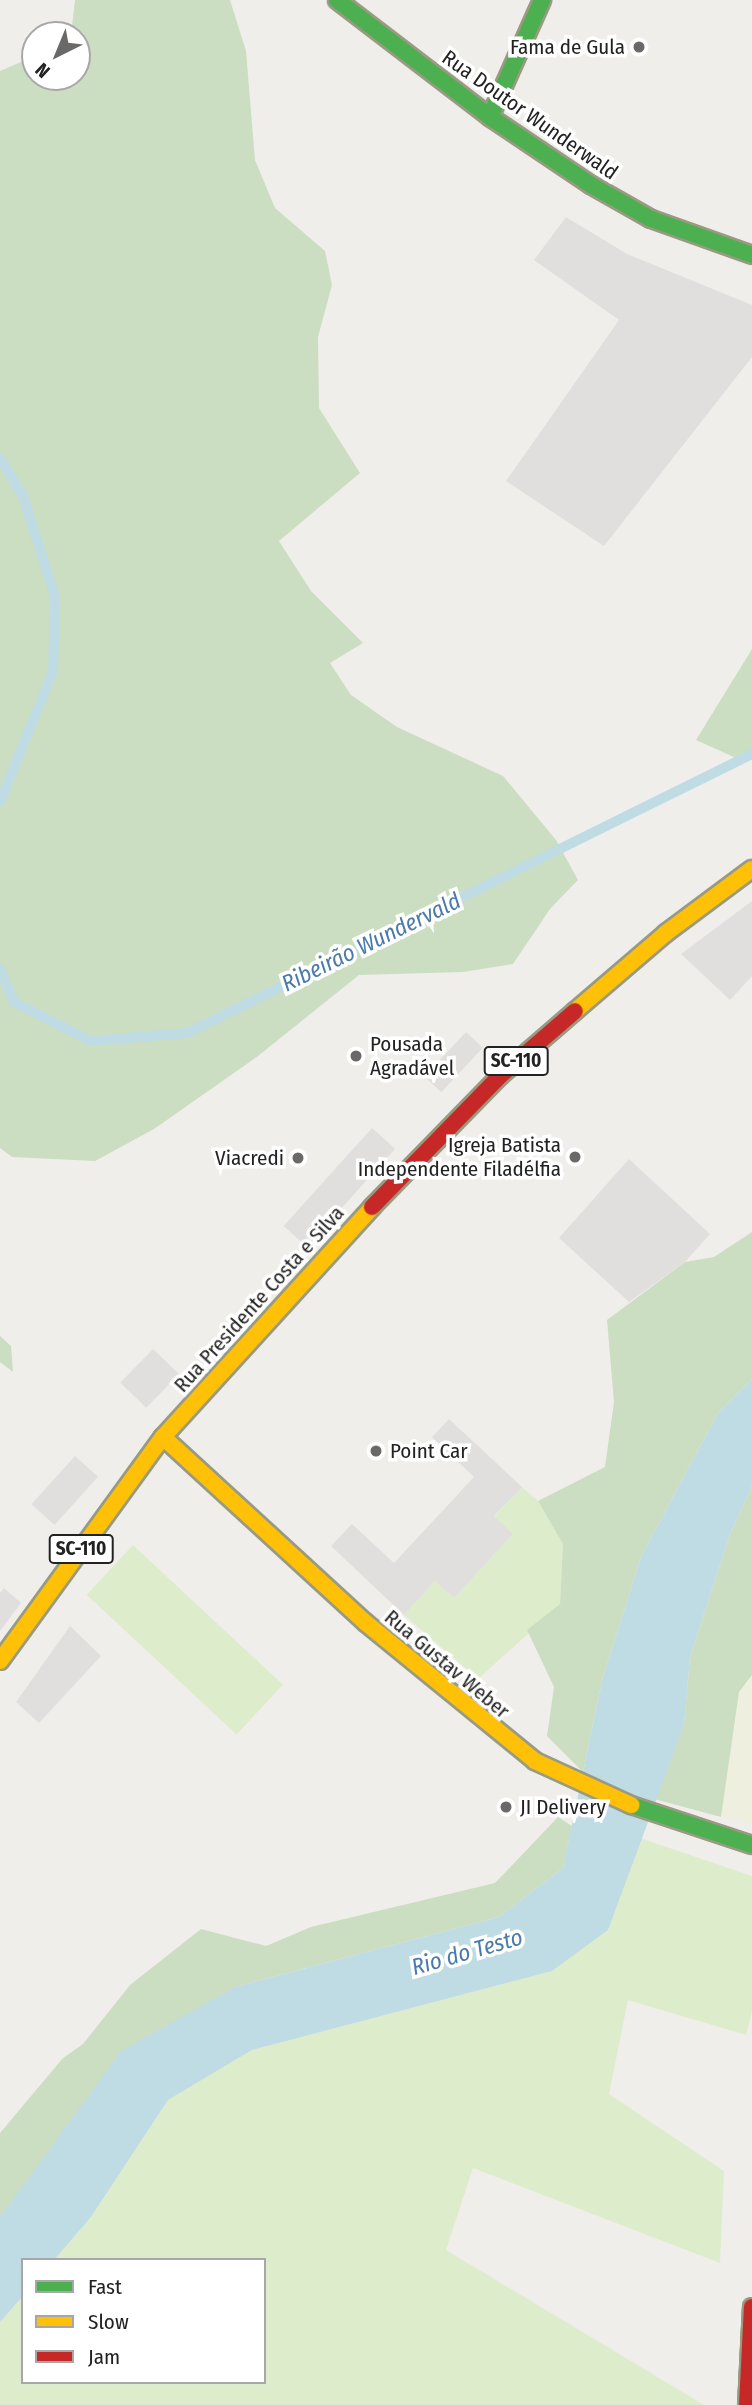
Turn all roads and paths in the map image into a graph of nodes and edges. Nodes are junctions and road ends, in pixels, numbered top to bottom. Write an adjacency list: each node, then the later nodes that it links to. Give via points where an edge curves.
1 (337, 0): 3 (street, Rua Doutor Wunderwald)
2 (542, 0): 3 (street)
3 (490, 117): 4 (street, Rua Doutor Wunderwald, via 651,219)
4 (752, 255)
5 (752, 869): 6 (street, Rua Presidente Costa e Silva / SC-110, via 666,933 500,1076 304,1278)
6 (163, 1437): 7 (street, Rua Presidente Costa e Silva / SC-110); 8 (street, Rua Gustav Weber, via 366,1623 490,1729 576,1783)
7 (0, 1661)
8 (752, 1846)
9 (752, 2307): 10 (street)
10 (747, 2405)

